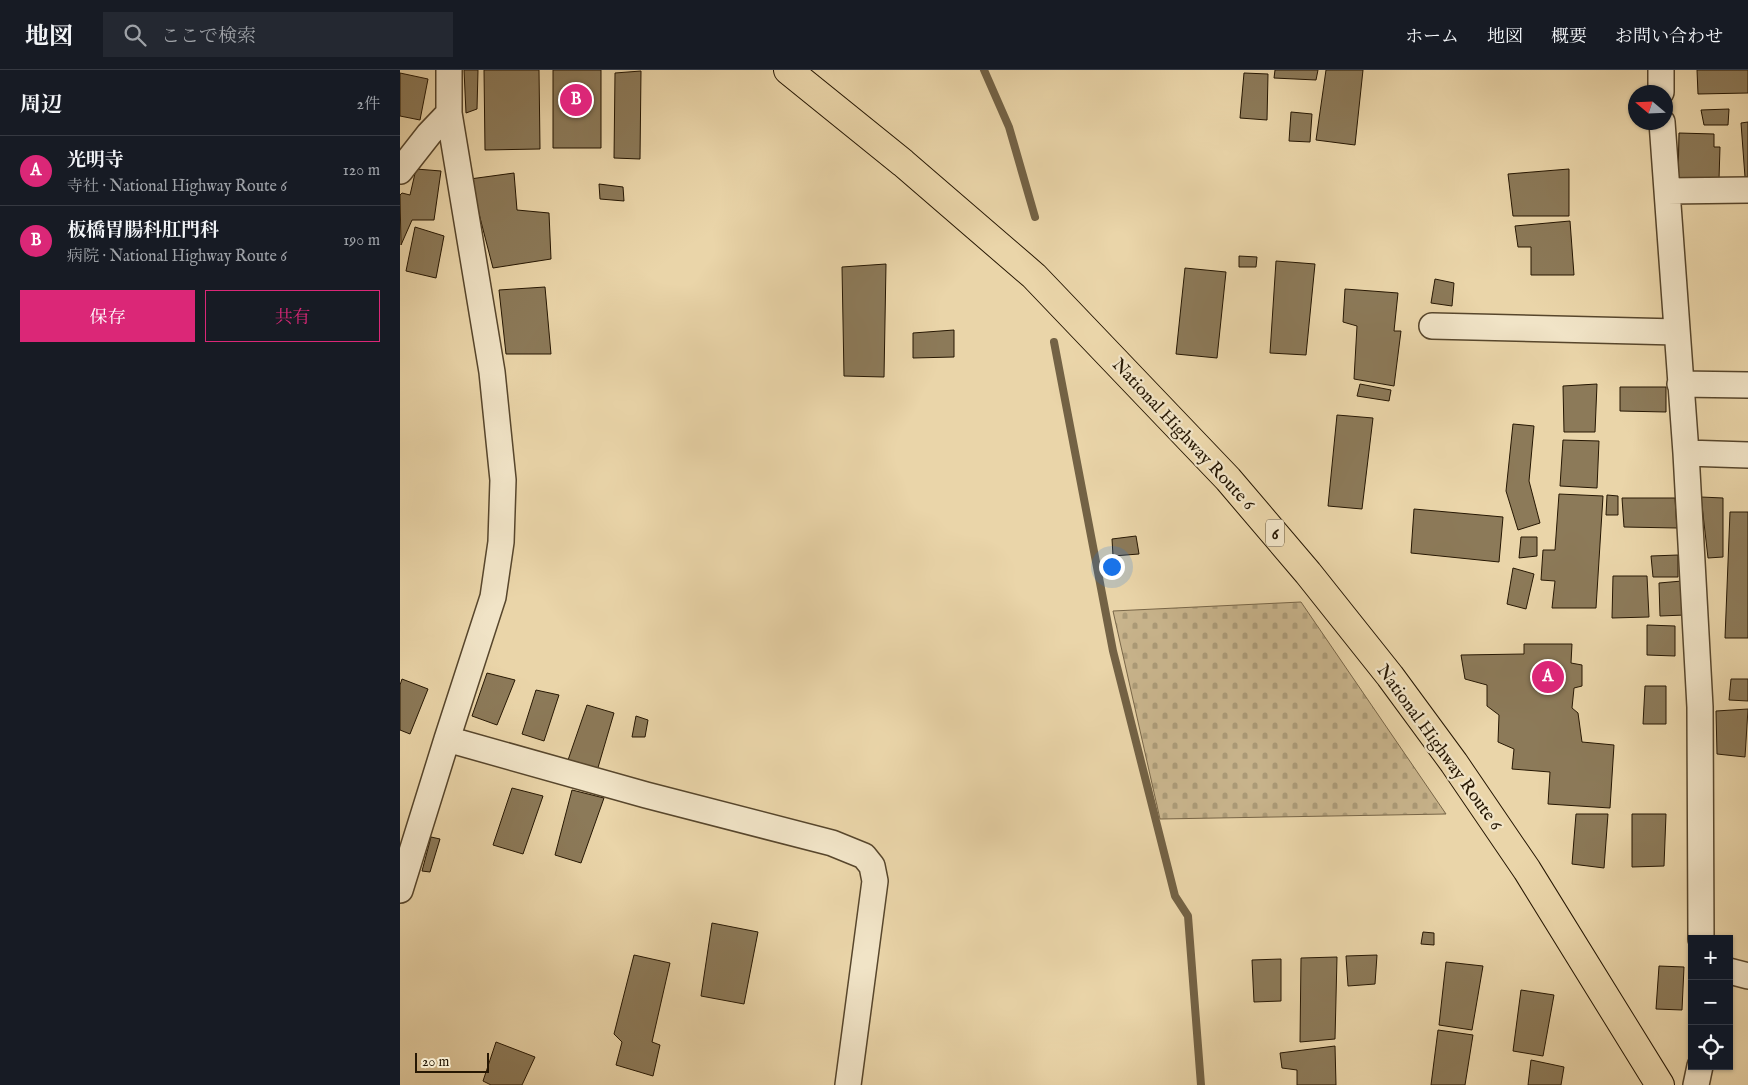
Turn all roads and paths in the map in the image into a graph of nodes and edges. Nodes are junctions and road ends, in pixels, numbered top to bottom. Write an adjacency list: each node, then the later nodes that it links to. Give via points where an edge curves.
1 (449, 70): 5 (street)
2 (788, 70): 23 (highway, National Highway Route 6 / 6, via 903,163 1034,276 1228,478 1390,676 1454,763 1527,870)
3 (1660, 70): 4 (street)
4 (1661, 85)
5 (449, 113): 7 (street); 16 (street, via 492,372 503,480 501,542 493,597)
6 (1663, 130): 9 (street)
7 (400, 171)
8 (1748, 190): 9 (street)
9 (1667, 192): 11 (street)
10 (1432, 326): 11 (street)
11 (1677, 332): 12 (street)
12 (1680, 384): 13 (street); 14 (street)
13 (1748, 385)
14 (1686, 454): 15 (street); 18 (street, via 1700,707)
15 (1748, 455)
16 (447, 738): 17 (street); 22 (street, via 646,796 832,843 864,856 872,866 875,881)
17 (400, 890)
18 (1701, 935)
19 (1733, 972): 20 (street)
20 (1748, 976)
21 (1699, 1070): 24 (street)
22 (848, 1085)
23 (1660, 1085)
24 (1696, 1085)

